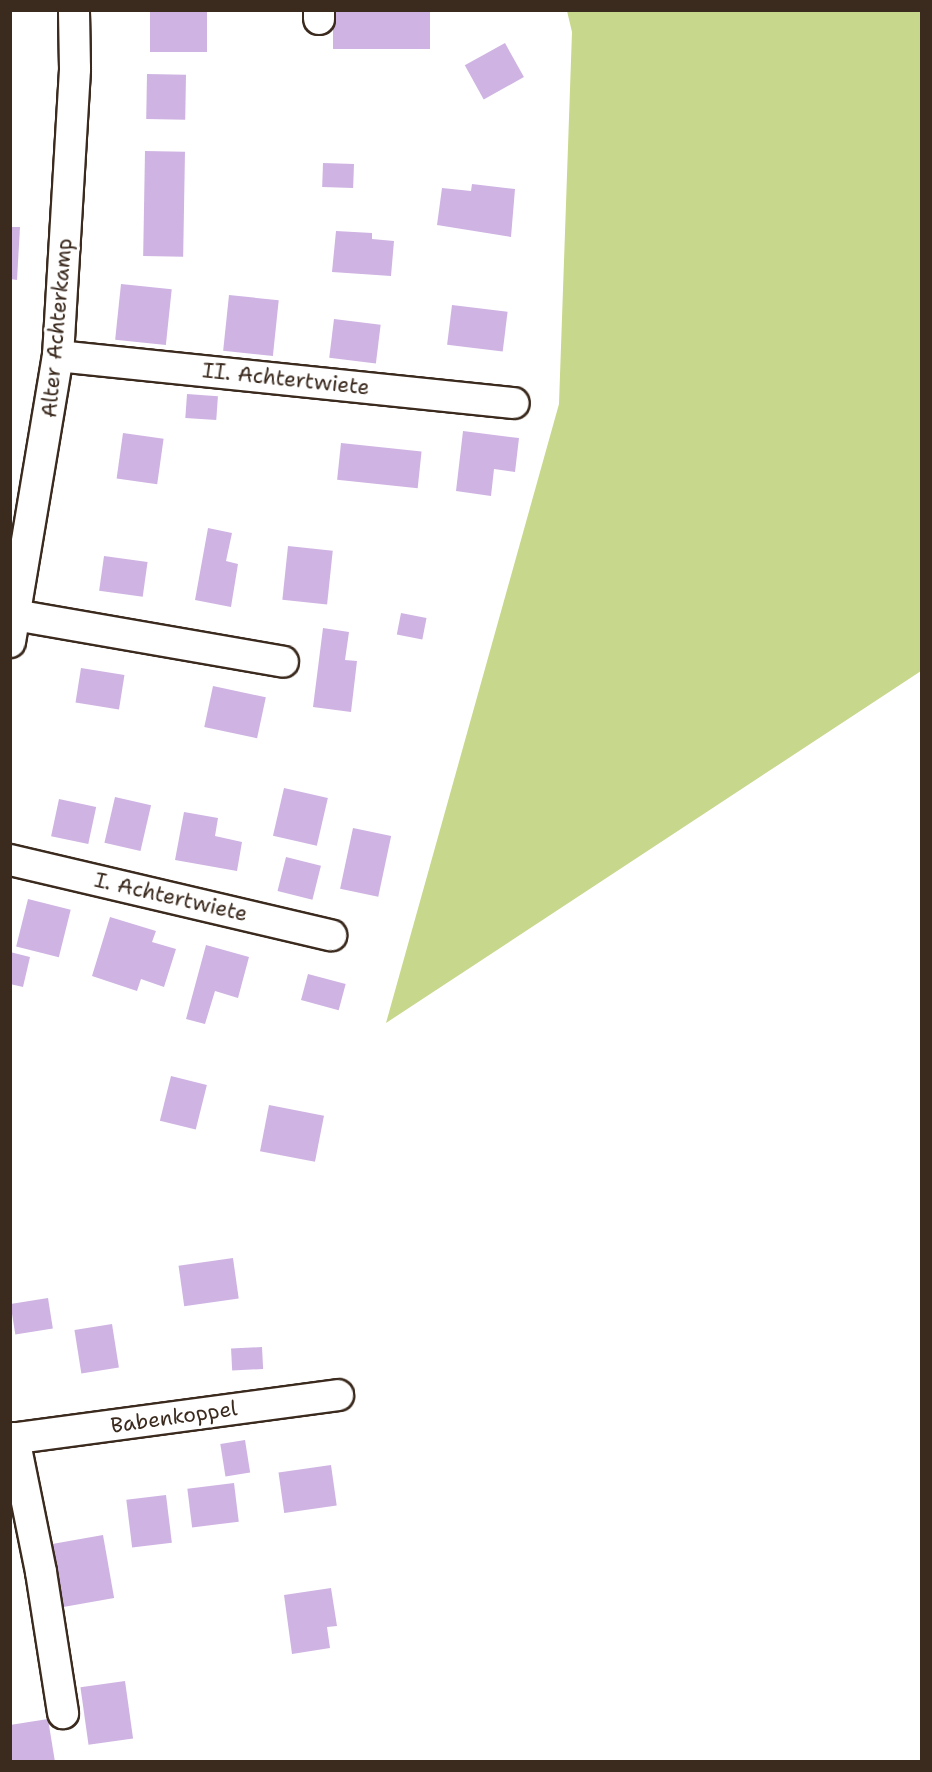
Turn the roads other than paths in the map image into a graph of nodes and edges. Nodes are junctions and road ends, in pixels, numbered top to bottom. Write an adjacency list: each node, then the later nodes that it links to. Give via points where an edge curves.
1 (74, 10): 2 (street, Alter Achterkamp, via 75,69)
2 (58, 356): 3 (street, II. Achtertwiete); 4 (street, Alter Achterkamp)
3 (514, 403)
4 (13, 629): 5 (street)
5 (283, 662)
6 (10, 860): 7 (street, I. Achtertwiete)
7 (332, 935)
8 (338, 1395): 9 (street, Babenkoppel)
9 (12, 1438): 10 (street, via 41,1572)
10 (63, 1713)

